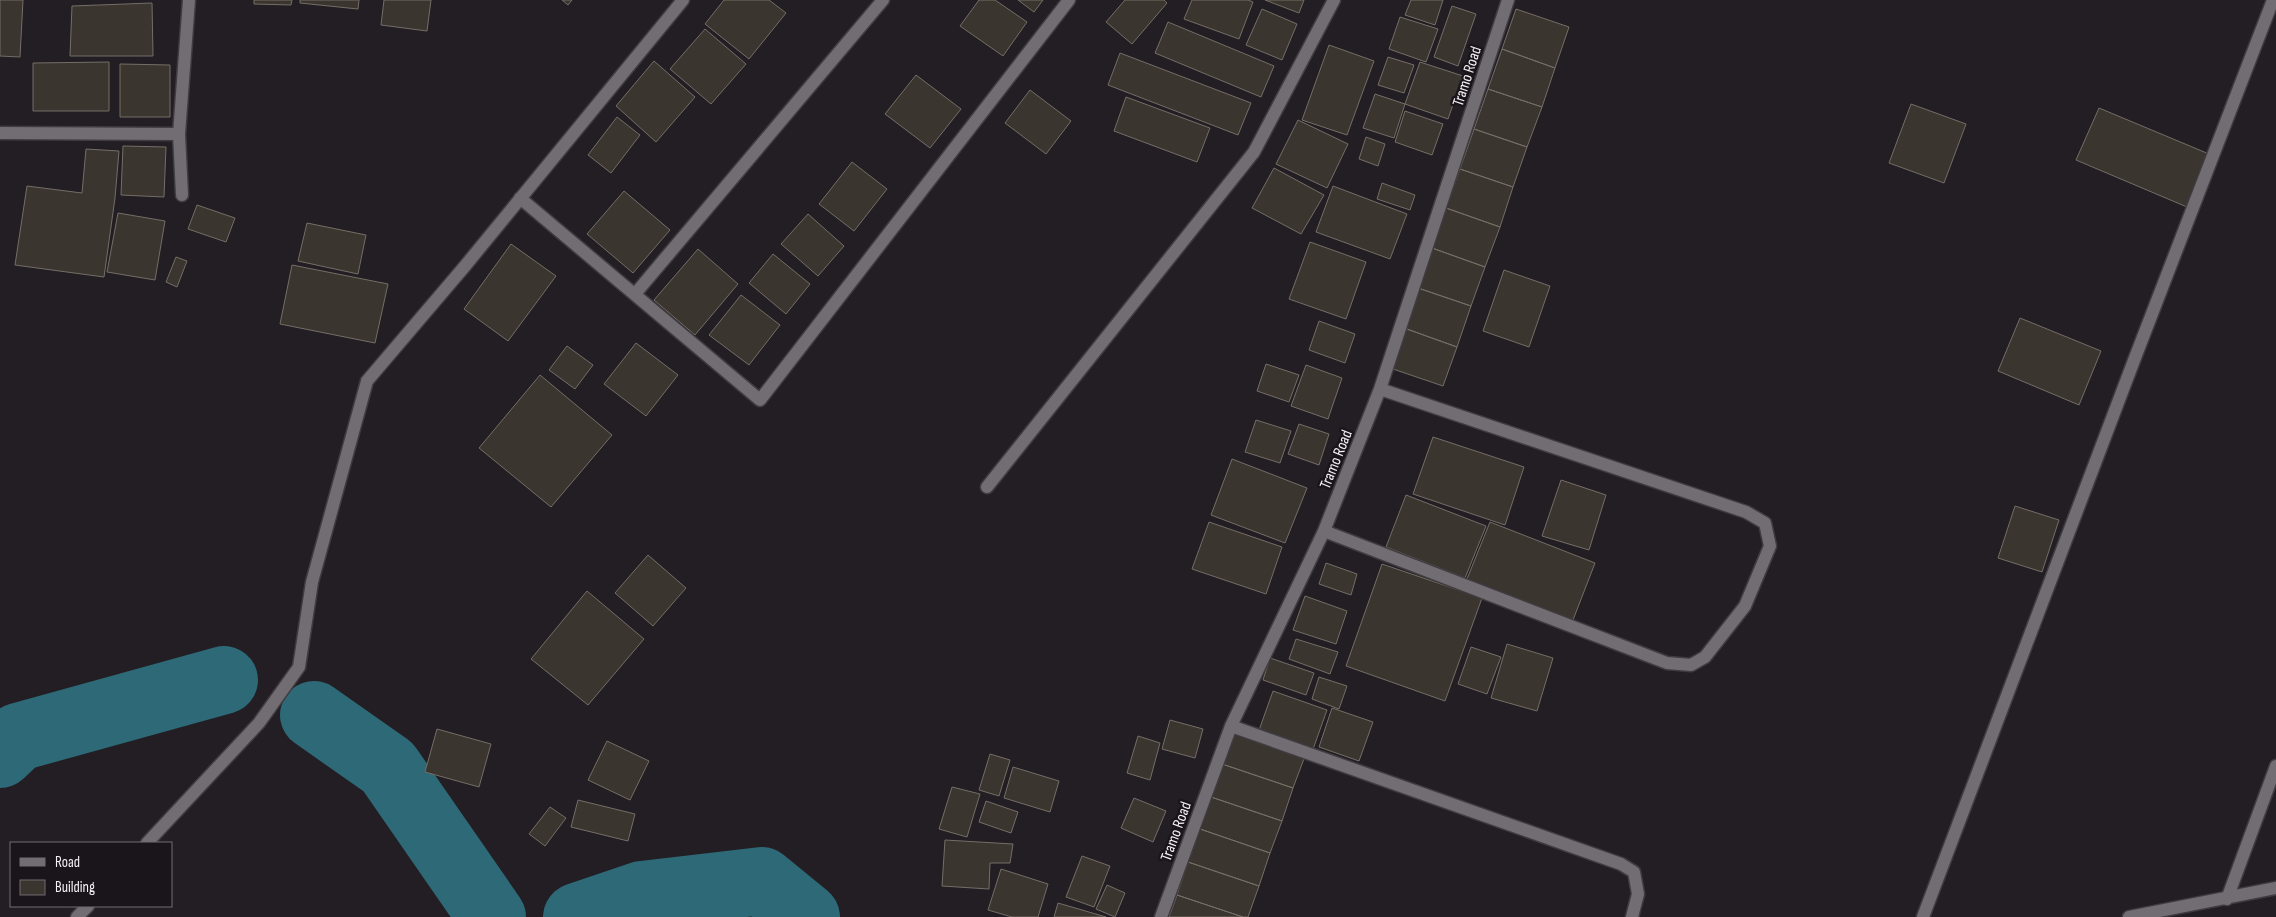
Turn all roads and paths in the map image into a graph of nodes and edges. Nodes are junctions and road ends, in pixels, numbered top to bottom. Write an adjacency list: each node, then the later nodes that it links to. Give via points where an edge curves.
1 (189, 0): 9 (street)
2 (684, 0): 11 (street)
3 (883, 0): 12 (street)
4 (1069, 0): 12 (street, via 760,400)
5 (1334, 0): 14 (street, via 1254,152)
6 (1508, 0): 13 (street, Tramo Road)
7 (2273, 0): 25 (street)
8 (0, 133): 9 (street)
9 (179, 134): 10 (street)
10 (182, 195)
11 (520, 198): 12 (street); 18 (street, via 368,381 312,582 299,667 259,723)
12 (635, 294)
13 (1380, 389): 15 (street, Tramo Road); 15 (street, via 1746,512 1765,524 1770,546 1745,606 1705,657 1690,665 1667,663)
14 (987, 487)
15 (1324, 530): 16 (street, Tramo Road)
16 (1231, 726): 23 (street, Tramo Road); 24 (street, via 1621,864 1634,872 1638,894)
17 (2276, 766): 20 (street)
18 (148, 842)
19 (2276, 888): 20 (street)
20 (2227, 899): 26 (street)
21 (87, 907): 22 (street)
22 (77, 917)
23 (1161, 917)
24 (1632, 917)
25 (1923, 917)
26 (2129, 917)

